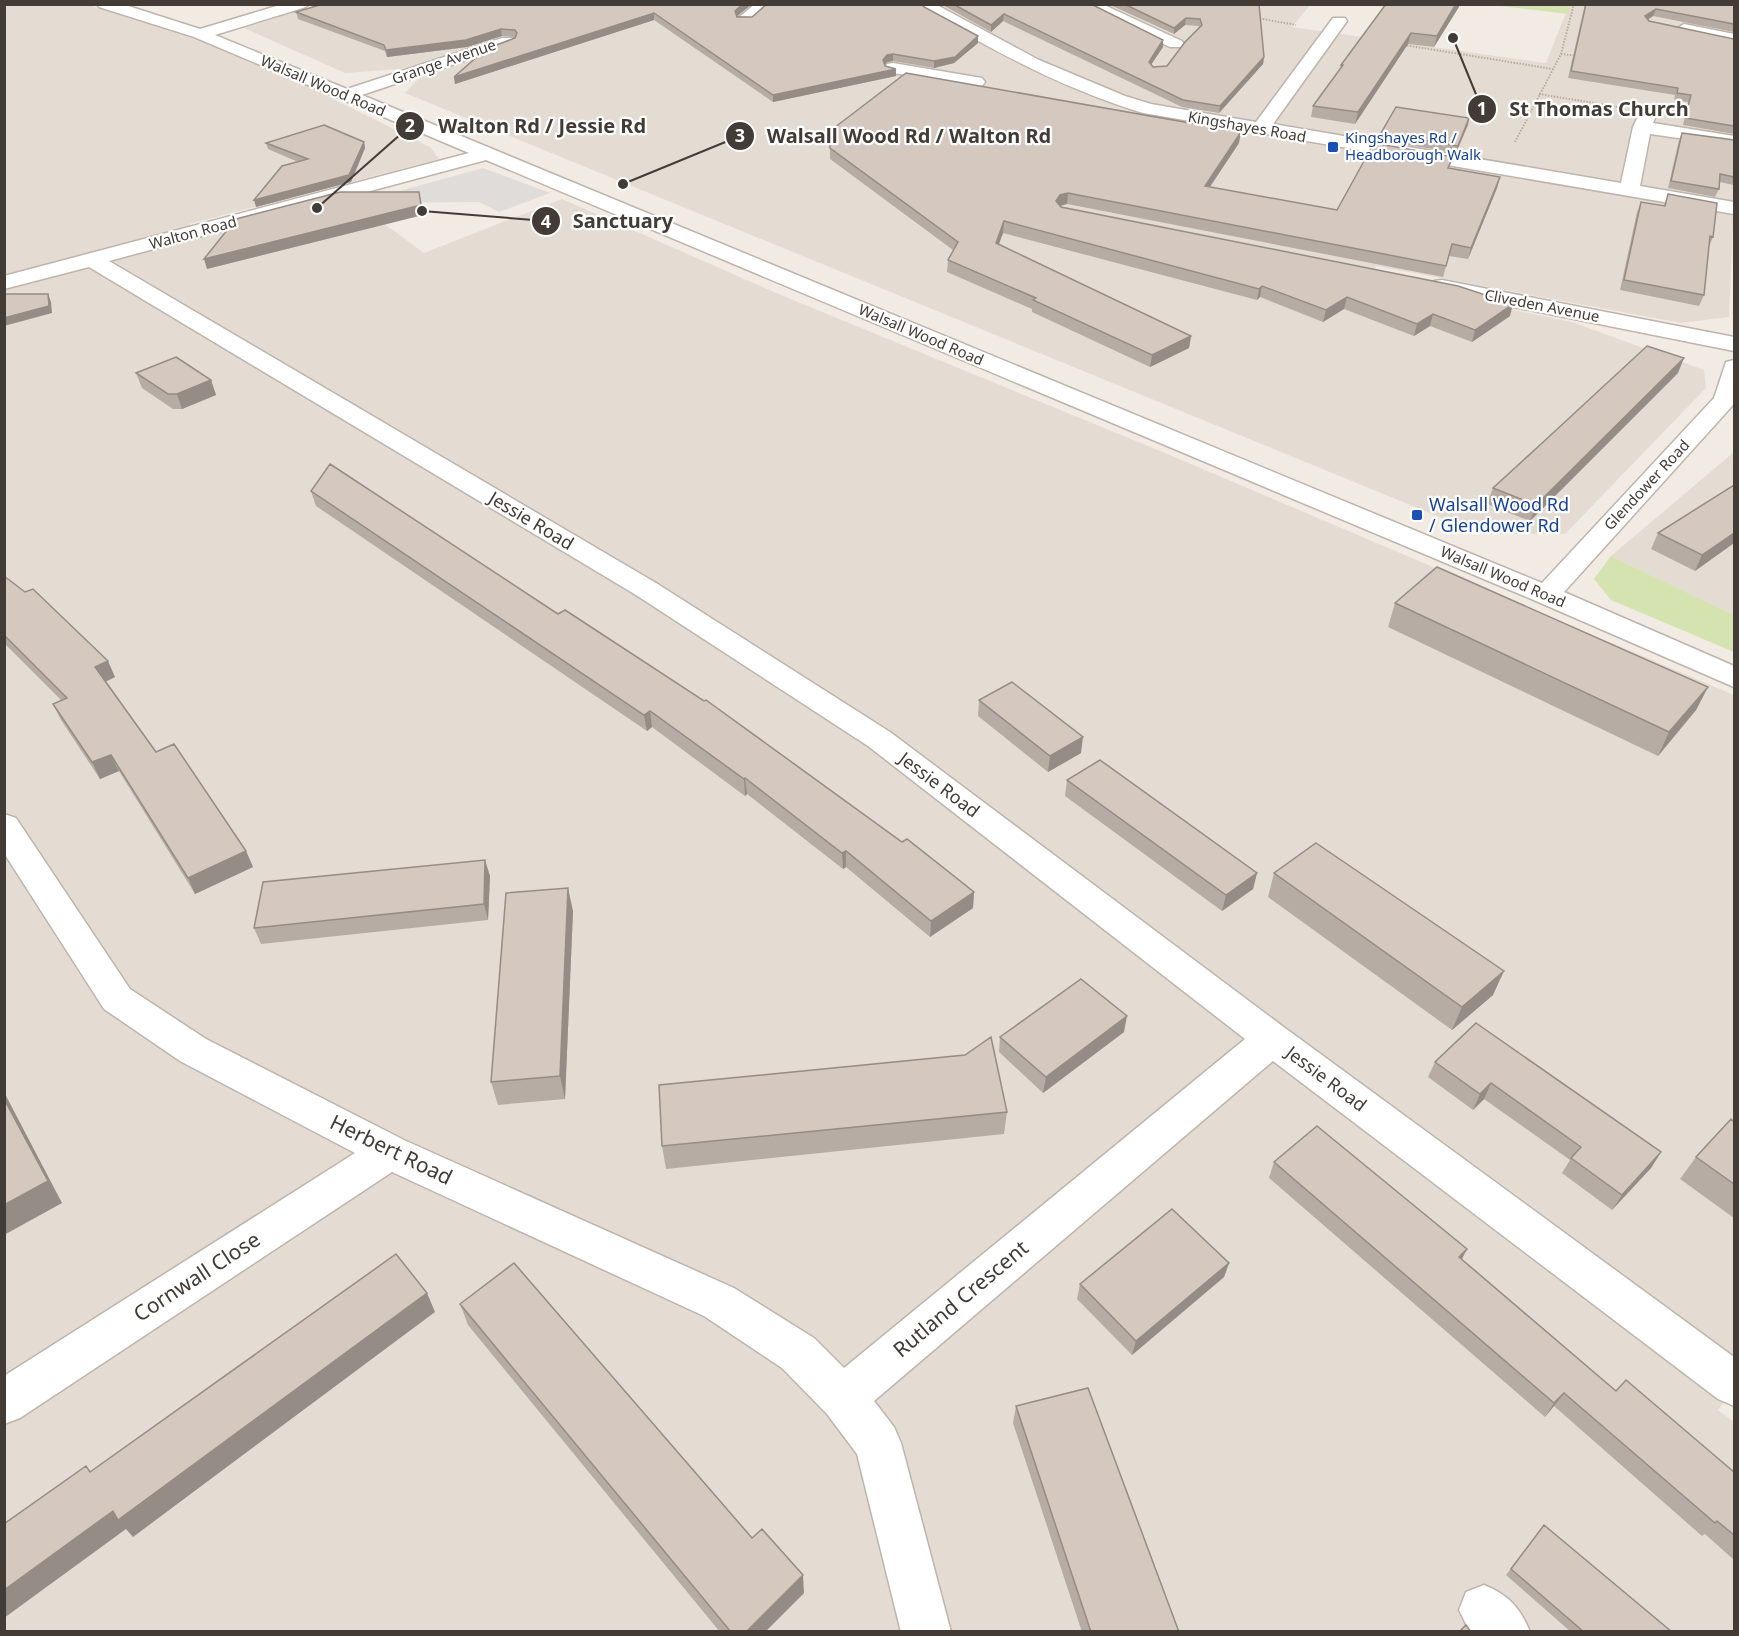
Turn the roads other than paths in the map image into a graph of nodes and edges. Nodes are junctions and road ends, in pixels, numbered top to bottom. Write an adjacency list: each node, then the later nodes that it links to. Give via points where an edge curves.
1 (104, 4): 10 (street, Walsall Wood Road)
2 (301, 4): 10 (street)
3 (766, 4): 6 (street)
4 (922, 4): 14 (street, Kingshayes Road)
5 (1088, 4): 13 (street)
6 (745, 19)
7 (1336, 26): 18 (street)
8 (1671, 27): 11 (street)
9 (1191, 30): 13 (street)
10 (200, 34): 17 (street, Walsall Wood Road)
11 (1734, 39)
12 (508, 41): 17 (street, Grange Avenue)
13 (1176, 44): 15 (street)
14 (1022, 58): 16 (street, via 994,67 973,85); 18 (street, Kingshayes Road, via 1089,91 1123,102)
15 (1164, 60)
16 (893, 68)
17 (346, 95): 20 (street, Walsall Wood Road)
18 (1260, 129): 24 (street, Kingshayes Road)
19 (1734, 141): 24 (street, via 1645,120)
20 (486, 154): 21 (street, Walton Road); 33 (street, Walsall Wood Road)
21 (452, 165): 22 (street); 23 (street, Walton Road)
22 (470, 176)
23 (383, 183): 25 (street); 27 (street, Walton Road)
24 (1629, 190): 26 (street, Kingshayes Road)
25 (402, 195)
26 (1734, 208)
27 (92, 260): 29 (street, Walton Road); 36 (street, Jessie Road, via 646,589 879,739)
28 (1420, 282): 30 (street, Cliveden Avenue)
29 (4, 283)
30 (1734, 344)
31 (1734, 367): 32 (street, Glendower Road)
32 (1730, 402): 33 (street, Glendower Road)
33 (1546, 595): 34 (street, Walsall Wood Road)
34 (1734, 677)
35 (4, 826): 37 (street, Herbert Road, via 117,999 193,1050)
36 (1272, 1039): 38 (street, Jessie Road); 39 (street, Rutland Crescent)
37 (390, 1152): 39 (street, Herbert Road, via 719,1302 798,1353); 40 (street, Cornwall Close)
38 (1734, 1384)
39 (843, 1398): 41 (street, via 878,1443)
40 (4, 1402)
41 (926, 1632)

